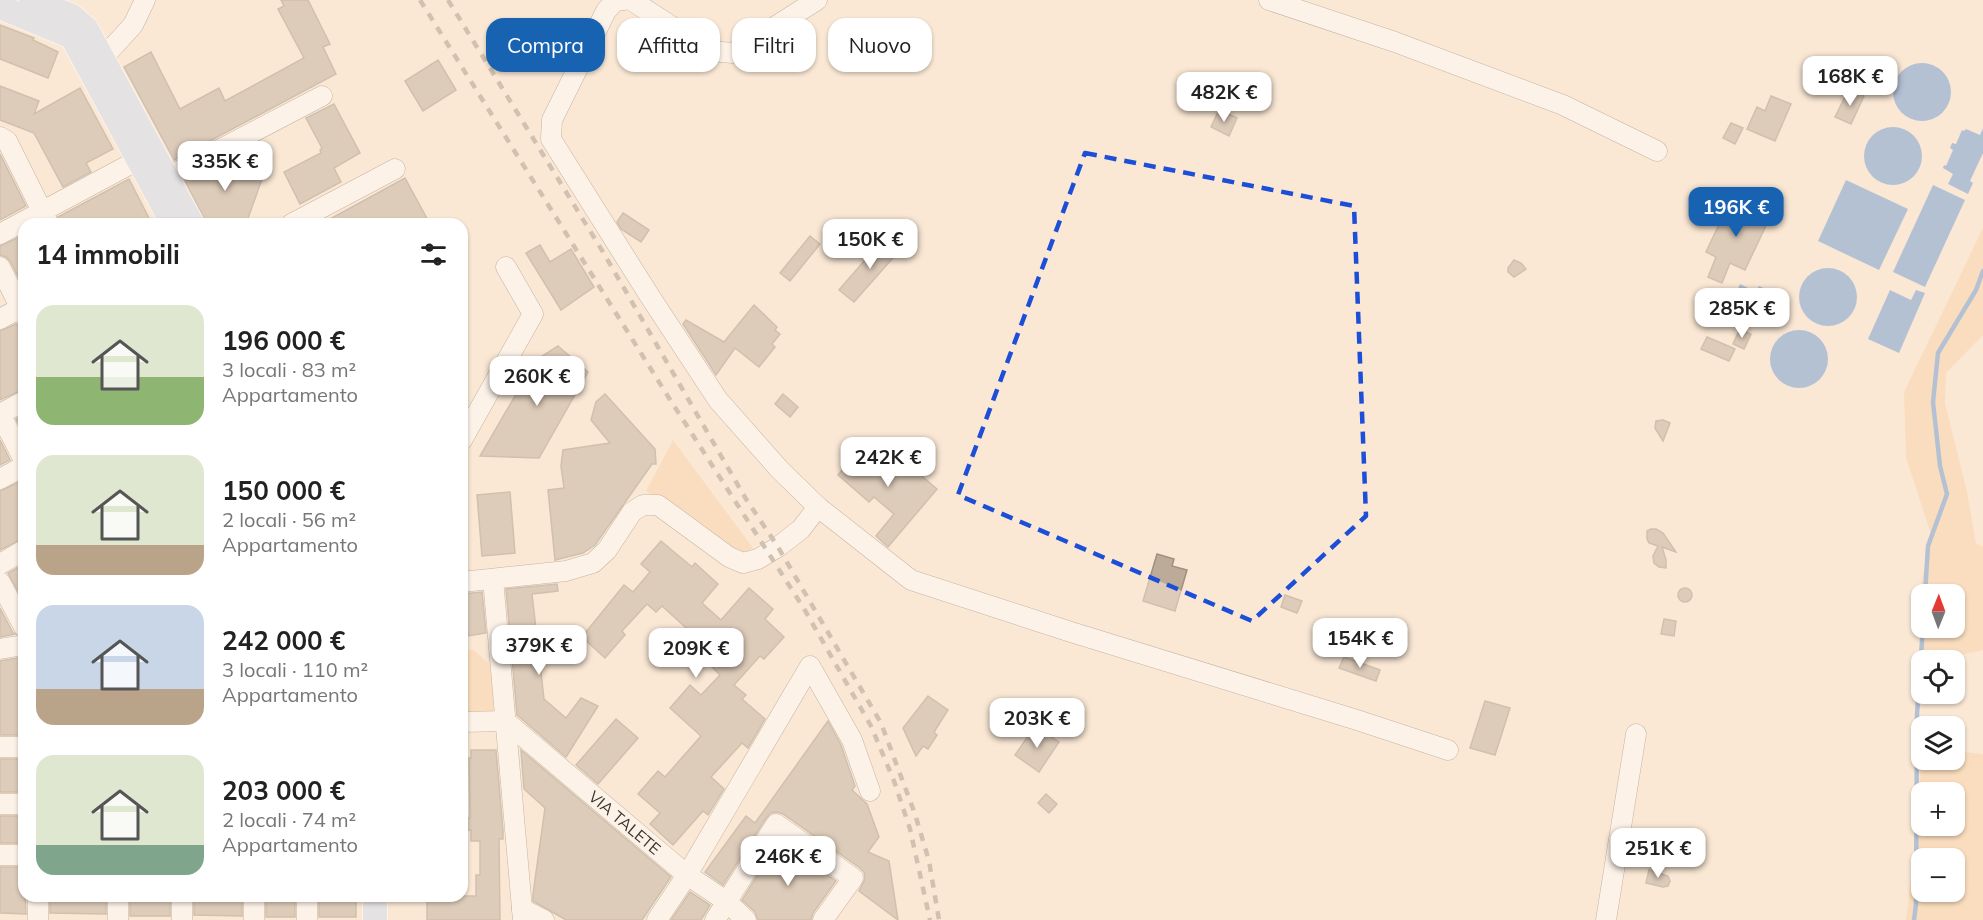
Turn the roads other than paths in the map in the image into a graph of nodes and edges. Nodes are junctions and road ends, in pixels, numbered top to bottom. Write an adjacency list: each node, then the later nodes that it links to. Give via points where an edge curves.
1 (31, 0): 8 (main road, via 72,16 86,28)
2 (145, 0): 8 (street, via 133,25)
3 (624, 0): 32 (street, via 615,1 606,11 552,120 551,139 718,400)
4 (630, 0): 5 (street, via 710,51 733,53)
5 (817, 0)
6 (1269, 0): 11 (street, via 1563,105)
7 (0, 7): 12 (main road, via 72,37)
8 (102, 58): 12 (main road)
9 (322, 96): 14 (street)
10 (0, 137): 15 (street, via 7,141)
11 (1657, 151)
12 (146, 156): 14 (main road); 15 (street); 16 (main road)
13 (395, 169): 18 (street)
14 (167, 177): 17 (main road)
15 (45, 218)
16 (171, 218)
17 (189, 218)
18 (302, 218)
19 (18, 228): 20 (street)
20 (0, 234)
21 (0, 267): 23 (street)
22 (507, 267): 28 (street, via 533,314)
23 (18, 301)
24 (18, 312): 25 (street)
25 (0, 320)
26 (18, 404): 27 (street)
27 (0, 414): 29 (street)
28 (468, 429)
29 (18, 448)
30 (18, 469): 31 (street)
31 (0, 479)
32 (818, 507): 35 (street, via 801,529 778,547 743,563 658,505 643,505 632,512 607,550 592,563 566,571); 46 (street, via 911,580)
33 (18, 554): 34 (street)
34 (0, 564)
35 (493, 579): 36 (street); 41 (street)
36 (468, 581)
37 (0, 582): 38 (street)
38 (18, 611)
39 (18, 646): 40 (street)
40 (0, 650)
41 (505, 721): 42 (street); 52 (street, VIA TALETE); 61 (street)
42 (468, 722)
43 (1636, 734): 74 (street)
44 (0, 747): 45 (street)
45 (18, 747)
46 (1448, 750)
47 (870, 791): 52 (street, via 852,740 810,666)
48 (0, 804): 49 (street)
49 (18, 804)
50 (0, 855): 51 (street)
51 (18, 855)
52 (687, 875): 53 (street, VIA TALETE); 70 (street)
53 (726, 901): 71 (street); 72 (street, VIA TALETE); 73 (street, via 776,824 853,878)
54 (38, 902): 62 (street)
55 (118, 902): 63 (street)
56 (182, 902): 64 (street)
57 (254, 902): 65 (street)
58 (307, 902): 66 (street)
59 (375, 902): 67 (main road)
60 (391, 902): 68 (main road)
61 (523, 914): 69 (street)
62 (38, 920)
63 (118, 920)
64 (182, 920)
65 (254, 920)
66 (307, 920)
67 (375, 920)
68 (391, 920)
69 (544, 920)
70 (657, 920)
71 (715, 920)
72 (746, 920)
73 (823, 920)
74 (1606, 920)

